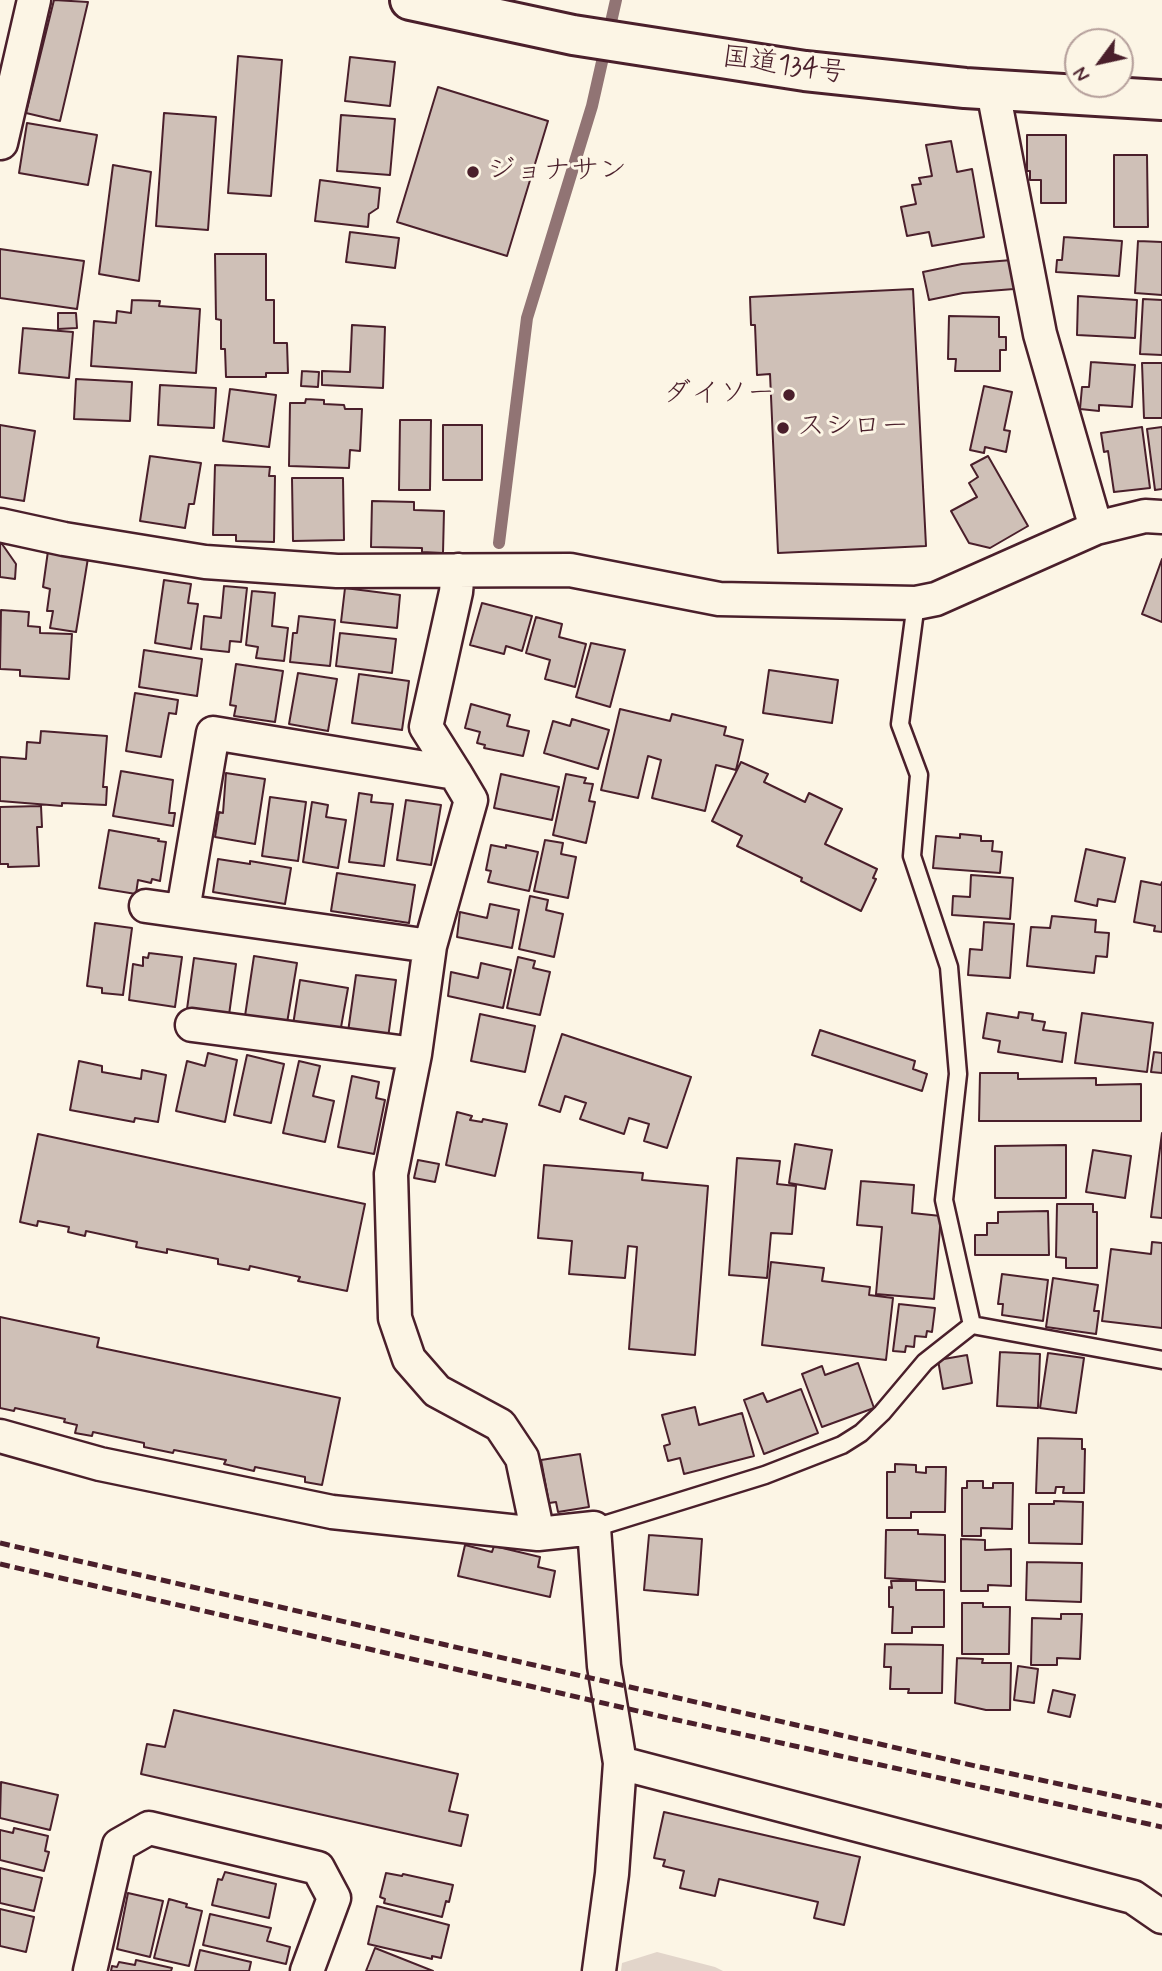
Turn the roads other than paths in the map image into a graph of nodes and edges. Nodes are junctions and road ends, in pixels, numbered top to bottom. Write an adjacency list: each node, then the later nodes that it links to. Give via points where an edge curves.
1 (34, 0): 5 (street)
2 (410, 0): 3 (highway, 国道134号, via 650,48 805,71)
3 (993, 91): 4 (highway, 国道134号); 8 (street, via 1040,334)
4 (1162, 100)
5 (1, 143)
6 (1162, 517): 8 (street, via 1145,516)
7 (0, 525): 9 (street, via 205,562 337,571)
8 (1096, 528): 10 (street, via 936,599)
9 (458, 570): 10 (street, via 570,570 719,599); 11 (street, via 426,727)
10 (916, 603): 17 (lane, via 900,724 919,775 912,856 949,967 958,1074 944,1200)
11 (455, 774): 13 (street, via 213,733); 14 (street, via 471,800)
12 (146, 906): 13 (street)
13 (183, 910): 14 (street)
14 (430, 946): 16 (street)
15 (192, 1025): 16 (street)
16 (415, 1054): 21 (street, via 391,1174 395,1318 408,1359 438,1391 500,1425 522,1458)
17 (972, 1325): 18 (lane); 20 (lane, via 925,1362 882,1413 842,1445 765,1475)
18 (1162, 1360)
19 (0, 1436): 21 (street, via 100,1464 332,1512)
20 (594, 1528): 21 (street); 22 (street, via 604,1666)
21 (538, 1534)
22 (620, 1763): 23 (street, via 1133,1897); 26 (street)
23 (1162, 1917)
24 (90, 1971): 25 (street, via 119,1845 149,1828 318,1868 334,1898)
25 (307, 1971)
26 (599, 1971)

